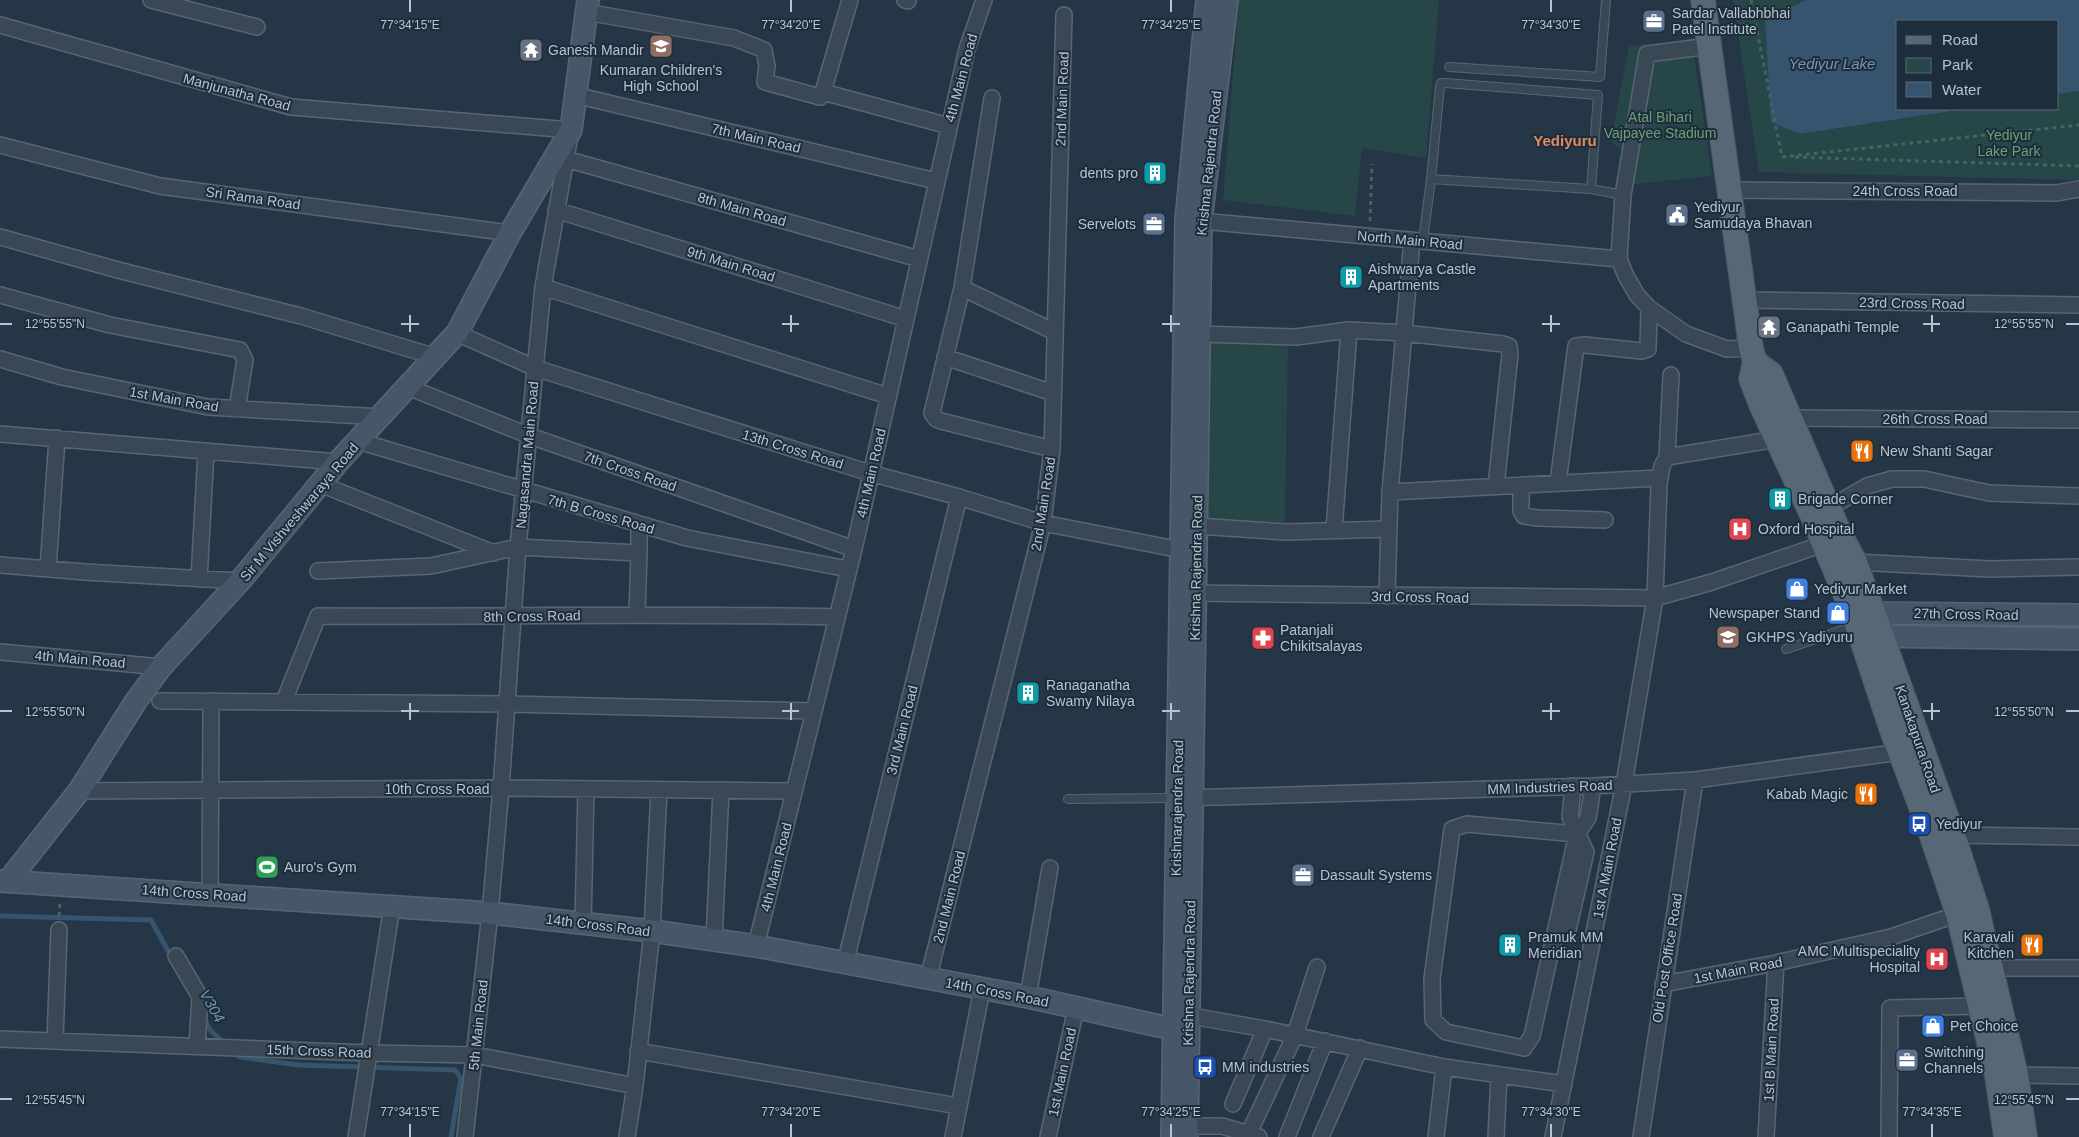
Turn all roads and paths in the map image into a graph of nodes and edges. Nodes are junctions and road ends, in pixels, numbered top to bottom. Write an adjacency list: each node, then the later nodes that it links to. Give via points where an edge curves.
1 (151, 0): 12 (street)
2 (850, 0): 15 (street)
3 (984, 0): 19 (street, 4th Main Road, via 967,49)
4 (1207, 0): 94 (main road, Krishnarajendra Road, via 1186,221)
5 (1227, 0): 33 (main road, Krishna Rajendra Road)
6 (1606, 0): 14 (lane, via 1600,77)
7 (1703, 0): 13 (main road, Kanakapura Road)
8 (1752, 0): 22 (path)
9 (587, 6): 15 (street, via 734,38 764,50 765,82 820,97); 16 (main road, Nagasandra Main Road)
10 (1064, 15): 48 (street, 2nd Main Road)
11 (0, 26): 20 (street, Manjunatha Road, via 291,108)
12 (257, 27)
13 (1710, 46): 30 (main road, Kanakapura Road); 31 (street, via 1647,54)
14 (1448, 67)
15 (823, 92): 19 (street)
16 (575, 95): 20 (main road, Nagasandra Main Road); 27 (street, 7th Main Road)
17 (992, 98): 41 (street)
18 (2079, 125): 22 (path)
19 (949, 126): 27 (street, 4th Main Road)
20 (571, 130): 23 (street, Nagasandra Main Road); 34 (main road, Sir M Vishveshwaraya Road)
21 (0, 145): 34 (street, Sri Rama Road, via 160,186)
22 (1782, 157): 25 (path)
23 (566, 159): 32 (street, Nagasandra Main Road); 38 (street, 8th Main Road)
24 (1372, 164): 35 (path)
25 (2079, 166)
26 (1431, 179): 28 (lane); 28 (lane, via 1440,86 1445,83 1598,96); 37 (lane)
27 (936, 182): 38 (street, 4th Main Road)
28 (1591, 189): 31 (lane)
29 (2079, 189): 30 (street, 24th Cross Road, via 2056,193)
30 (1730, 190): 43 (main road, Kanakapura Road)
31 (1623, 195): 39 (street)
32 (556, 210): 40 (street, Nagasandra Main Road); 46 (street, 9th Main Road)
33 (1201, 221): 35 (street, North Main Road); 51 (main road, Krishna Rajendra Road)
34 (510, 232): 49 (main road, Sir M Vishveshwaraya Road)
35 (1369, 236): 37 (street, North Main Road)
36 (0, 237): 53 (street, via 301,316)
37 (1418, 241): 39 (street, North Main Road); 50 (street)
38 (919, 259): 46 (street, 4th Main Road)
39 (1619, 259): 45 (street, via 1637,295)
40 (543, 287): 56 (street, Nagasandra Main Road); 60 (street)
41 (962, 288): 48 (street); 54 (street)
42 (0, 294): 61 (street, via 110,325 240,350 245,360)
43 (1745, 300): 44 (street, 23rd Cross Road); 52 (main road, Kanakapura Road)
44 (2079, 305)
45 (1649, 308): 52 (street, via 1686,334); 76 (street, via 1648,349 1576,346)
46 (906, 318): 60 (street, 4th Main Road)
47 (1349, 330): 50 (street); 51 (street, via 1296,337); 90 (street)
48 (1055, 332): 59 (street, 2nd Main Road)
49 (458, 333): 53 (main road, Sir M Vishveshwaraya Road); 56 (street, 13th Cross Road)
50 (1404, 333): 79 (street, via 1508,346 1510,354); 81 (street)
51 (1199, 334): 88 (main road, Krishna Rajendra Road)
52 (1753, 355): 63 (main road, Kanakapura Road, via 1771,374); 68 (main road, Kanakapura Road, via 1751,379)
53 (436, 357): 58 (main road, Sir M Vishveshwaraya Road)
54 (945, 357): 59 (street); 70 (street, via 933,405 932,413 936,419)
55 (0, 359): 61 (street, 1st Main Road, via 62,378 208,407)
56 (535, 368): 66 (street, Nagasandra Main Road); 74 (street, 13th Cross Road)
57 (1671, 375): 72 (street, 1st A Main Road)
58 (408, 387): 62 (main road, Sir M Vishveshwaraya Road); 66 (street, 7th Cross Road)
59 (1053, 392): 70 (street, 2nd Main Road)
60 (888, 396): 74 (street, 4th Main Road)
61 (237, 409): 62 (street, 1st Main Road)
62 (381, 417): 69 (main road, Sir M Vishveshwaraya Road)
63 (1791, 418): 64 (street, 26th Cross Road); 84 (main road, Kanakapura Road)
64 (2079, 420)
65 (0, 434): 67 (street)
66 (530, 436): 80 (street, Nagasandra Main Road); 93 (street, 7th Cross Road)
67 (57, 438): 71 (street); 100 (street)
68 (1777, 439): 72 (street); 91 (main road, Kanakapura Road)
69 (358, 441): 73 (main road, Sir M Vishveshwaraya Road); 80 (street, 7th B Cross Road)
70 (1052, 450): 86 (street, 2nd Main Road)
71 (206, 451): 73 (street); 103 (street)
72 (1667, 457): 75 (street, 1st A Main Road)
73 (338, 462): 77 (main road, Sir M Vishveshwaraya Road)
74 (870, 473): 83 (street, 13th Cross Road); 93 (street, 4th Main Road)
75 (1659, 478): 76 (street); 107 (street, 1st A Main Road)
76 (1558, 482): 78 (street)
77 (320, 484): 95 (street); 104 (main road, Sir M Vishveshwaraya Road)
78 (1521, 485): 79 (street); 85 (street, via 1521,511 1524,516)
79 (1496, 486): 81 (street)
80 (523, 491): 87 (street, 7th B Cross Road); 92 (street, Nagasandra Main Road)
81 (1390, 492): 89 (street)
82 (2079, 496): 84 (street, via 1989,493 1924,479 1892,478 1867,486)
83 (959, 497): 86 (street, 13th Cross Road); 152 (street, 3rd Main Road)
84 (1829, 508): 91 (main road, Kanakapura Road)
85 (1605, 520)
86 (1043, 523): 94 (street, 13th Cross Road); 157 (street, 2nd Main Road)
87 (639, 525): 96 (street); 101 (street, 7th B Cross Road, via 687,538)
88 (1196, 526): 90 (street, via 1286,532); 94 (main road, Krishna Rajendra Road)
89 (1389, 529): 90 (street); 106 (street)
90 (1334, 530)
91 (1833, 540): 97 (main road, Kanakapura Road); 107 (street, 3rd Cross Road); 112 (main road, Kanakapura Road)
92 (518, 547): 95 (street); 96 (street); 110 (street, Nagasandra Main Road)
93 (854, 549): 101 (street, 4th Main Road)
94 (1188, 550): 105 (main road, Krishnarajendra Road)
95 (494, 552): 102 (street, via 431,566)
96 (639, 553): 108 (street)
97 (1855, 562): 99 (street, via 1990,569); 112 (main road, Kanakapura Road)
98 (0, 565): 100 (street)
99 (2079, 567)
100 (48, 569): 103 (street)
101 (848, 569): 111 (street, 4th Main Road)
102 (318, 571)
103 (199, 579): 104 (street)
104 (240, 581): 116 (main road, Sir M Vishveshwaraya Road)
105 (1188, 593): 106 (street, 3rd Cross Road); 134 (main road, Krishnarajendra Road)
106 (1387, 596): 107 (street, 3rd Cross Road)
107 (1657, 598): 124 (street, 1st A Main Road)
108 (637, 615): 110 (street, 8th Cross Road); 111 (street, 8th Cross Road)
109 (2079, 616): 112 (main road, 27th Cross Road)
110 (513, 617): 119 (street, 8th Cross Road, via 318,616); 120 (street, Nagasandra Main Road)
111 (836, 617): 121 (street, 4th Main Road)
112 (1863, 625): 113 (main road, 27th Cross Road); 114 (lane); 122 (main road, Kanakapura Road)
113 (2079, 639)
114 (1786, 649)
115 (0, 652): 116 (street, 4th Main Road)
116 (161, 667): 132 (main road, Sir M Vishveshwaraya Road)
117 (160, 701): 118 (street)
118 (211, 701): 119 (street); 129 (street)
119 (284, 701): 120 (street)
120 (507, 704): 121 (street); 127 (street, Nagasandra Main Road)
121 (814, 711): 133 (street, 4th Main Road)
122 (1910, 750): 123 (street, MM Industries Road); 137 (main road, Kanakapura Road); 144 (main road, Kanakapura Road, via 1930,831)
123 (1695, 780): 124 (street, MM Industries Road); 158 (street, Old Post Office Road)
124 (1624, 784): 126 (street, MM Industries Road); 178 (street, 1st A Main Road)
125 (1573, 786): 126 (street, MM Industries Road); 134 (street, MM Industries Road); 136 (street, via 1570,817)
126 (1593, 786): 136 (street, via 1588,818)
127 (501, 788): 128 (street, 10th Cross Road); 129 (street, 10th Cross Road); 143 (street, Nagasandra Main Road)
128 (586, 789): 130 (street, 10th Cross Road); 145 (street)
129 (210, 790): 132 (street, 10th Cross Road); 141 (street)
130 (659, 790): 131 (street, 10th Cross Road); 148 (street)
131 (721, 790): 133 (street, 10th Cross Road); 149 (street)
132 (79, 791): 140 (main road, Sir M Vishveshwaraya Road)
133 (794, 791): 150 (street, 4th Main Road)
134 (1184, 798): 135 (lane); 163 (main road, Krishnarajendra Road)
135 (1068, 799)
136 (1577, 834): 136 (street, via 1532,1036 1524,1048 1446,1032 1433,1020 1432,978 1452,829 1468,824); 147 (street, via 1586,852)
137 (1953, 835): 138 (street); 155 (main road, Kanakapura Road)
138 (2079, 837)
139 (1050, 868): 160 (street)
140 (4, 881): 141 (main road, 14th Cross Road)
141 (210, 894): 142 (main road, 14th Cross Road)
142 (392, 906): 143 (main road, 14th Cross Road); 172 (street)
143 (490, 913): 145 (main road, 14th Cross Road); 173 (street, 5th Main Road)
144 (1958, 914): 153 (street, 1st Main Road, via 1890,937); 161 (main road, Kanakapura Road)
145 (583, 924): 148 (main road, 14th Cross Road)
146 (59, 930): 167 (street)
147 (1568, 930)
148 (652, 931): 149 (main road, 14th Cross Road); 171 (street)
149 (714, 940): 150 (main road, 14th Cross Road)
150 (756, 946): 152 (main road, 14th Cross Road)
151 (176, 956): 169 (street, via 200,997)
152 (845, 964): 157 (main road, 14th Cross Road)
153 (1776, 964): 158 (street, 1st Main Road); 195 (street, 1st B Main Road)
154 (1317, 967): 165 (street)
155 (1991, 968): 156 (street); 176 (main road, Kanakapura Road)
156 (2079, 968)
157 (928, 979): 159 (main road, 14th Cross Road)
158 (1663, 984): 194 (street, Old Post Office Road)
159 (982, 989): 160 (main road, 14th Cross Road); 181 (street)
160 (1028, 997): 162 (main road, 14th Cross Road)
161 (1981, 1006): 196 (street, via 1890,1008); 197 (main road, Kanakapura Road, via 1997,1076)
162 (1076, 1008): 163 (main road, 14th Cross Road); 188 (street, 1st Main Road)
163 (1181, 1022): 164 (street); 182 (main road, Krishnarajendra Road)
164 (1264, 1029): 165 (street); 180 (street)
165 (1295, 1035): 168 (street); 183 (street)
166 (0, 1039): 167 (street, 15th Cross Road)
167 (55, 1041): 169 (street, 15th Cross Road)
168 (1325, 1041): 170 (street); 189 (street)
169 (197, 1046): 172 (street, 15th Cross Road)
170 (1360, 1048): 174 (street); 190 (street)
171 (638, 1051): 179 (street); 181 (street)
172 (369, 1053): 173 (street, 15th Cross Road); 184 (street)
173 (475, 1055): 179 (street, 15th Cross Road); 185 (street, 5th Main Road)
174 (1444, 1067): 175 (street); 191 (street)
175 (1499, 1075): 178 (street); 192 (street)
176 (2016, 1075): 177 (street); 198 (main road, Kanakapura Road)
177 (2079, 1076)
178 (1564, 1084): 193 (street, 1st A Main Road)
179 (635, 1086): 186 (street)
180 (1233, 1104)
181 (958, 1106): 187 (street)
182 (1182, 1133): 183 (street, via 1222,1126)
183 (1254, 1135)
184 (356, 1137)
185 (465, 1137)
186 (627, 1137)
187 (953, 1137)
188 (1048, 1137)
189 (1287, 1137)
190 (1321, 1137)
191 (1436, 1137)
192 (1496, 1137)
193 (1553, 1137)
194 (1641, 1137)
195 (1766, 1137)
196 (1889, 1137)
197 (2006, 1137)
198 (2025, 1137)

